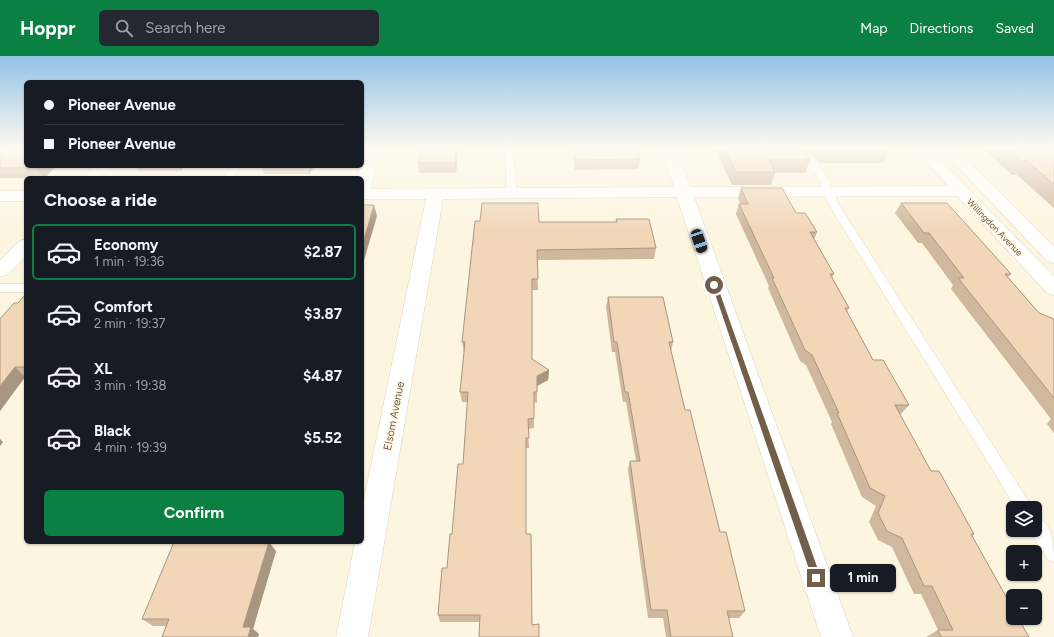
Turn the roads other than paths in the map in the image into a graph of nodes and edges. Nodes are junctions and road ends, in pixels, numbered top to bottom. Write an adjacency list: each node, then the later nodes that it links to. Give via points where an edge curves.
1 (511, 176): 11 (lane)
2 (677, 176): 9 (street)
3 (822, 176): 7 (lane)
4 (946, 176): 6 (street, Willingdon Avenue)
5 (975, 176): 15 (street, Willingdon Avenue)
6 (961, 191): 7 (street); 19 (street, Willingdon Avenue)
7 (828, 192): 9 (street); 20 (lane)
8 (364, 193): 10 (street)
9 (682, 193): 11 (street); 24 (street)
10 (435, 194): 11 (street); 23 (street, Elsom Avenue)
11 (512, 194)
12 (0, 196): 13 (street)
13 (24, 196)
14 (24, 246): 16 (street)
15 (1054, 257)
16 (0, 271)
17 (0, 288): 18 (lane)
18 (24, 288)
19 (1054, 288)
20 (1021, 501)
21 (1042, 535): 22 (lane)
22 (1054, 554)
23 (352, 637)
24 (836, 637)

